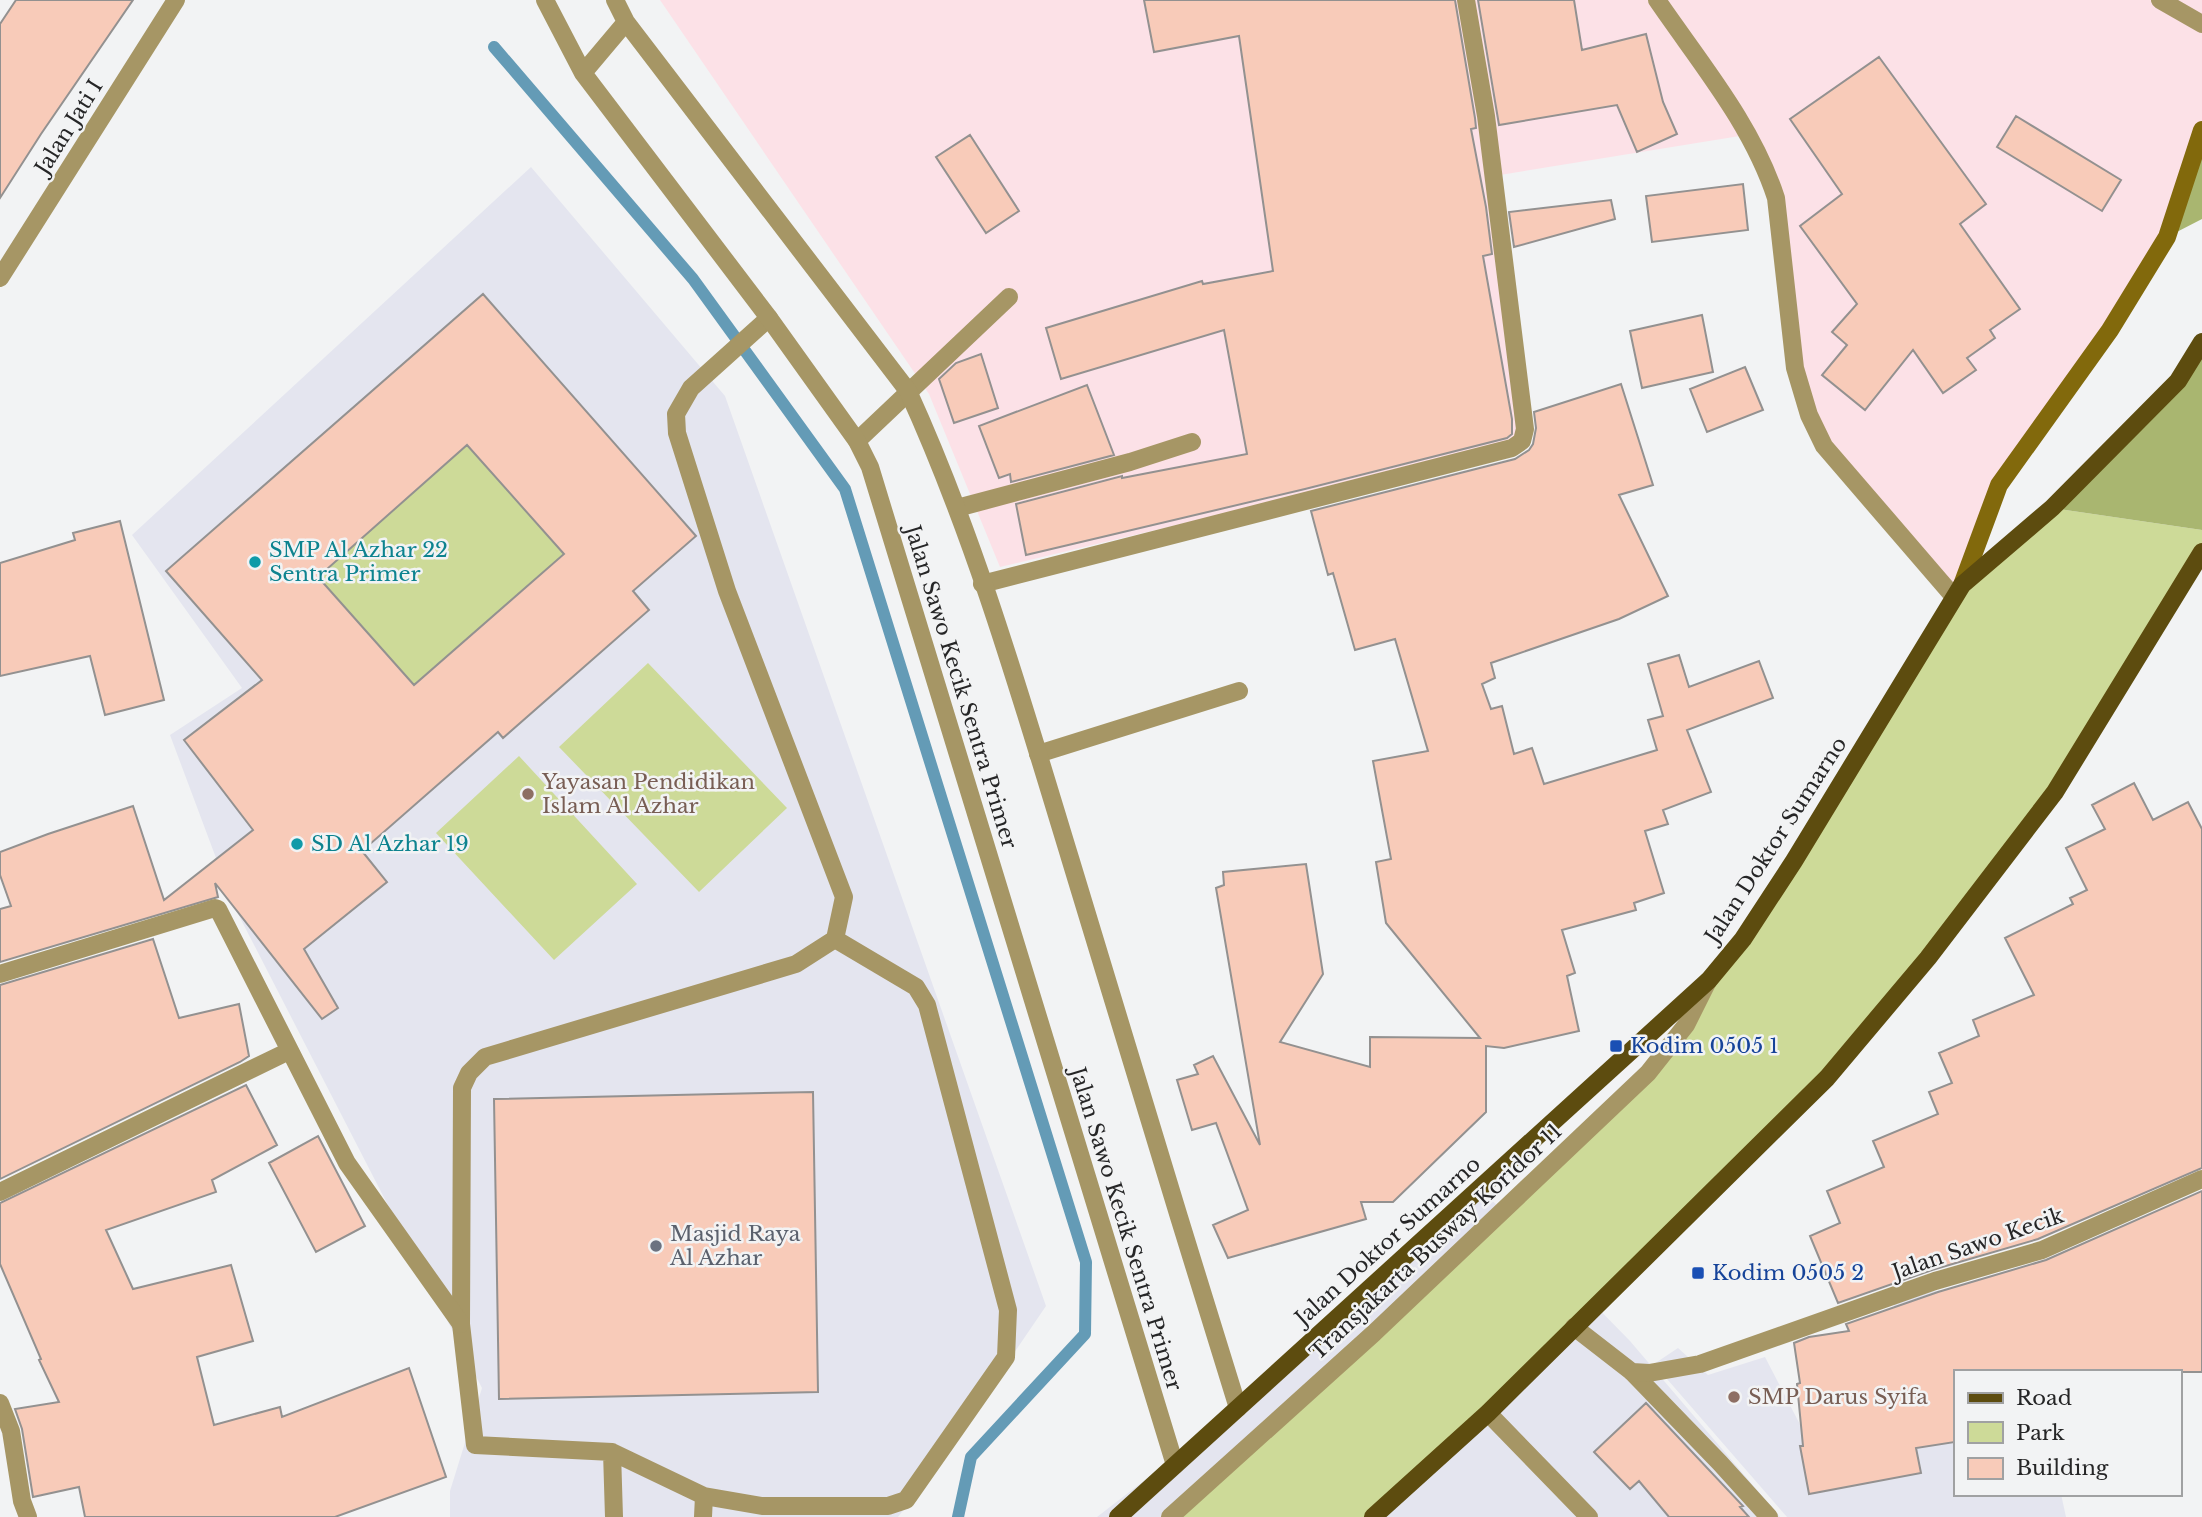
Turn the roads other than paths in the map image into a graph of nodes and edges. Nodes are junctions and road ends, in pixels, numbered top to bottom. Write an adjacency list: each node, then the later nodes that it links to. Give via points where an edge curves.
1 (176, 0): 11 (street, Jalan Jati I)
2 (545, 0): 9 (street, Jalan Sawo Kecik Sentra Primer)
3 (615, 0): 7 (street)
4 (1466, 0): 20 (street, via 1488,130 1525,429 1522,441 1512,448)
5 (1657, 0): 21 (street, via 1746,128 1768,173 1776,198 1795,368 1808,415 1824,446)
6 (2160, 0): 8 (street)
7 (626, 22): 9 (street); 15 (street)
8 (2202, 24)
9 (583, 73): 13 (street, Jalan Sawo Kecik Sentra Primer)
10 (2202, 130): 21 (street, via 2167,237 2110,330 1999,485)
11 (0, 278)
12 (1009, 297): 15 (street)
13 (765, 321): 16 (street, Jalan Sawo Kecik Sentra Primer); 24 (street, via 691,388 676,414 677,433 727,591 844,897)
14 (2202, 342): 21 (main road, Jalan Doktor Sumarno, via 2178,381 2052,508)
15 (908, 391): 16 (street); 18 (street)
16 (857, 441): 37 (street, Jalan Sawo Kecik Sentra Primer, via 870,467)
17 (1192, 442): 18 (street)
18 (957, 509): 20 (street)
19 (2202, 552): 31 (main road, via 2055,792 1928,958 1827,1078)
20 (982, 584): 23 (street)
21 (1958, 591): 26 (main road, Jalan Doktor Sumarno, via 1794,861 1743,939)
22 (1239, 691): 23 (street)
23 (1038, 754): 34 (street)
24 (835, 939): 30 (street, via 796,964 485,1057 469,1073 461,1088); 39 (street, via 916,987 927,1004 1009,1310 1009,1337 1006,1357 906,1500 888,1506)
25 (0, 974): 27 (street, via 215,908)
26 (1709, 979): 34 (main road, Jalan Doktor Sumarno); 44 (street, Transjakarta Busway Koridor 11, via 1686,1025 1648,1073 1374,1333)
27 (289, 1051): 29 (street); 30 (street, via 348,1163)
28 (2202, 1179): 32 (street, Jalan Sawo Kecik, via 2042,1250 1935,1281 1717,1359 1680,1369)
29 (0, 1192)
30 (461, 1324): 36 (street, via 475,1446)
31 (1574, 1327): 32 (street); 35 (main road)
32 (1632, 1372): 47 (street)
33 (0, 1403): 40 (street, via 11,1431)
34 (1238, 1408): 37 (main road, Jalan Doktor Sumarno)
35 (1488, 1413): 45 (main road); 46 (street)
36 (612, 1452): 38 (street); 41 (street)
37 (1175, 1465): 43 (main road, Jalan Doktor Sumarno)
38 (704, 1496): 39 (street); 42 (street)
39 (761, 1512)
40 (28, 1517)
41 (614, 1517)
42 (703, 1517)
43 (1118, 1517)
44 (1170, 1517)
45 (1373, 1517)
46 (1589, 1517)
47 (1769, 1517)

